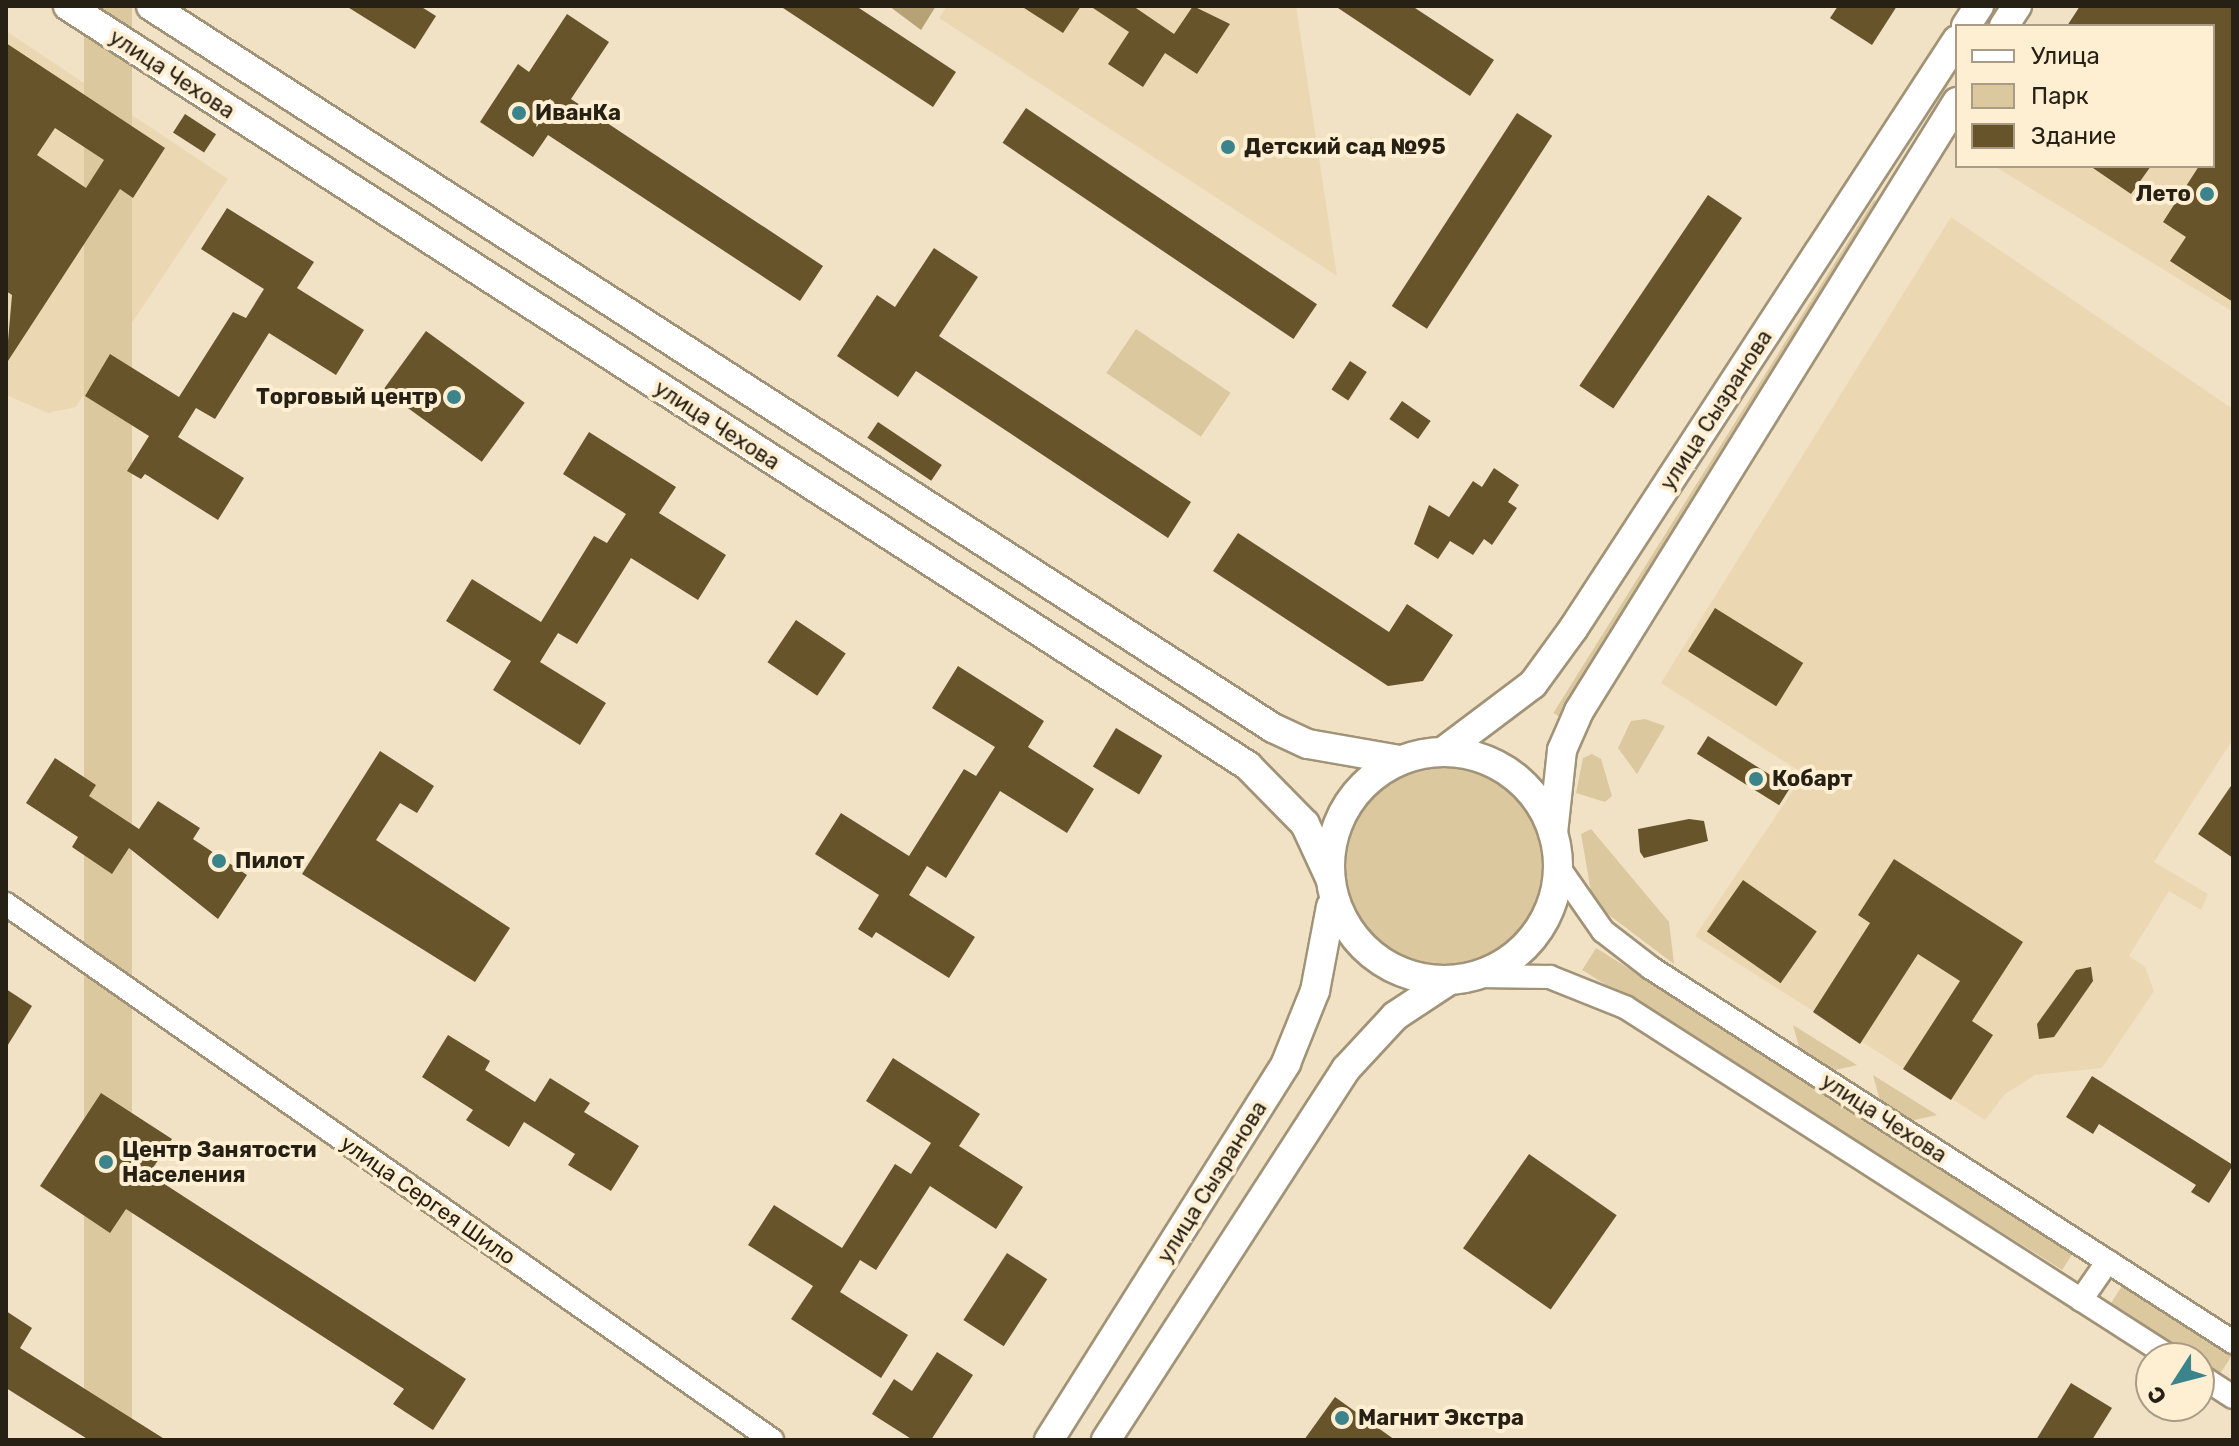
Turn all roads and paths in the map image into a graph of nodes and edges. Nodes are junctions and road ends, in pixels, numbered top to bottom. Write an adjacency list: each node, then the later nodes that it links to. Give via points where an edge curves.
1 (68, 6): 15 (main road, улица Чехова, via 1248,766 1305,824)
2 (151, 6): 12 (main road, улица Чехова, via 1273,728 1349,754)
3 (1979, 6): 5 (main road)
4 (2017, 6): 6 (main road)
5 (1967, 24)
6 (2005, 24)
7 (1955, 43): 9 (main road, улица Сызранова)
8 (1955, 105): 10 (main road, улица Сызранова)
9 (1903, 124): 10 (main road); 11 (main road, улица Сызранова, via 1545,667 1505,710)
10 (1932, 142): 13 (main road, улица Сызранова, via 1579,711 1562,750)
11 (1444, 751): 12 (main road); 13 (main road, via 1501,767 1541,805)
12 (1400, 760): 15 (main road, via 1360,788 1340,817)
13 (1553, 833): 14 (main road)
14 (1559, 868): 17 (main road, via 1542,926 1507,962); 19 (street, улица Чехова, via 1603,931 1651,968)
15 (1330, 892): 18 (main road, via 1384,964); 26 (main road, улица Сызранова, via 1315,991 1286,1063)
16 (6, 904): 25 (street, улица Сергея Шило)
17 (1477, 976): 18 (main road); 20 (street, via 1550,977 1625,1007)
18 (1448, 981): 27 (main road, via 1395,1016 1346,1069)
19 (2108, 1261): 20 (street); 22 (street, улица Чехова)
20 (2081, 1300): 21 (street)
21 (2147, 1342)
22 (2233, 1342)
23 (2215, 1385): 24 (street)
24 (2233, 1397)
25 (772, 1440)
26 (1049, 1440)
27 (1106, 1440)

